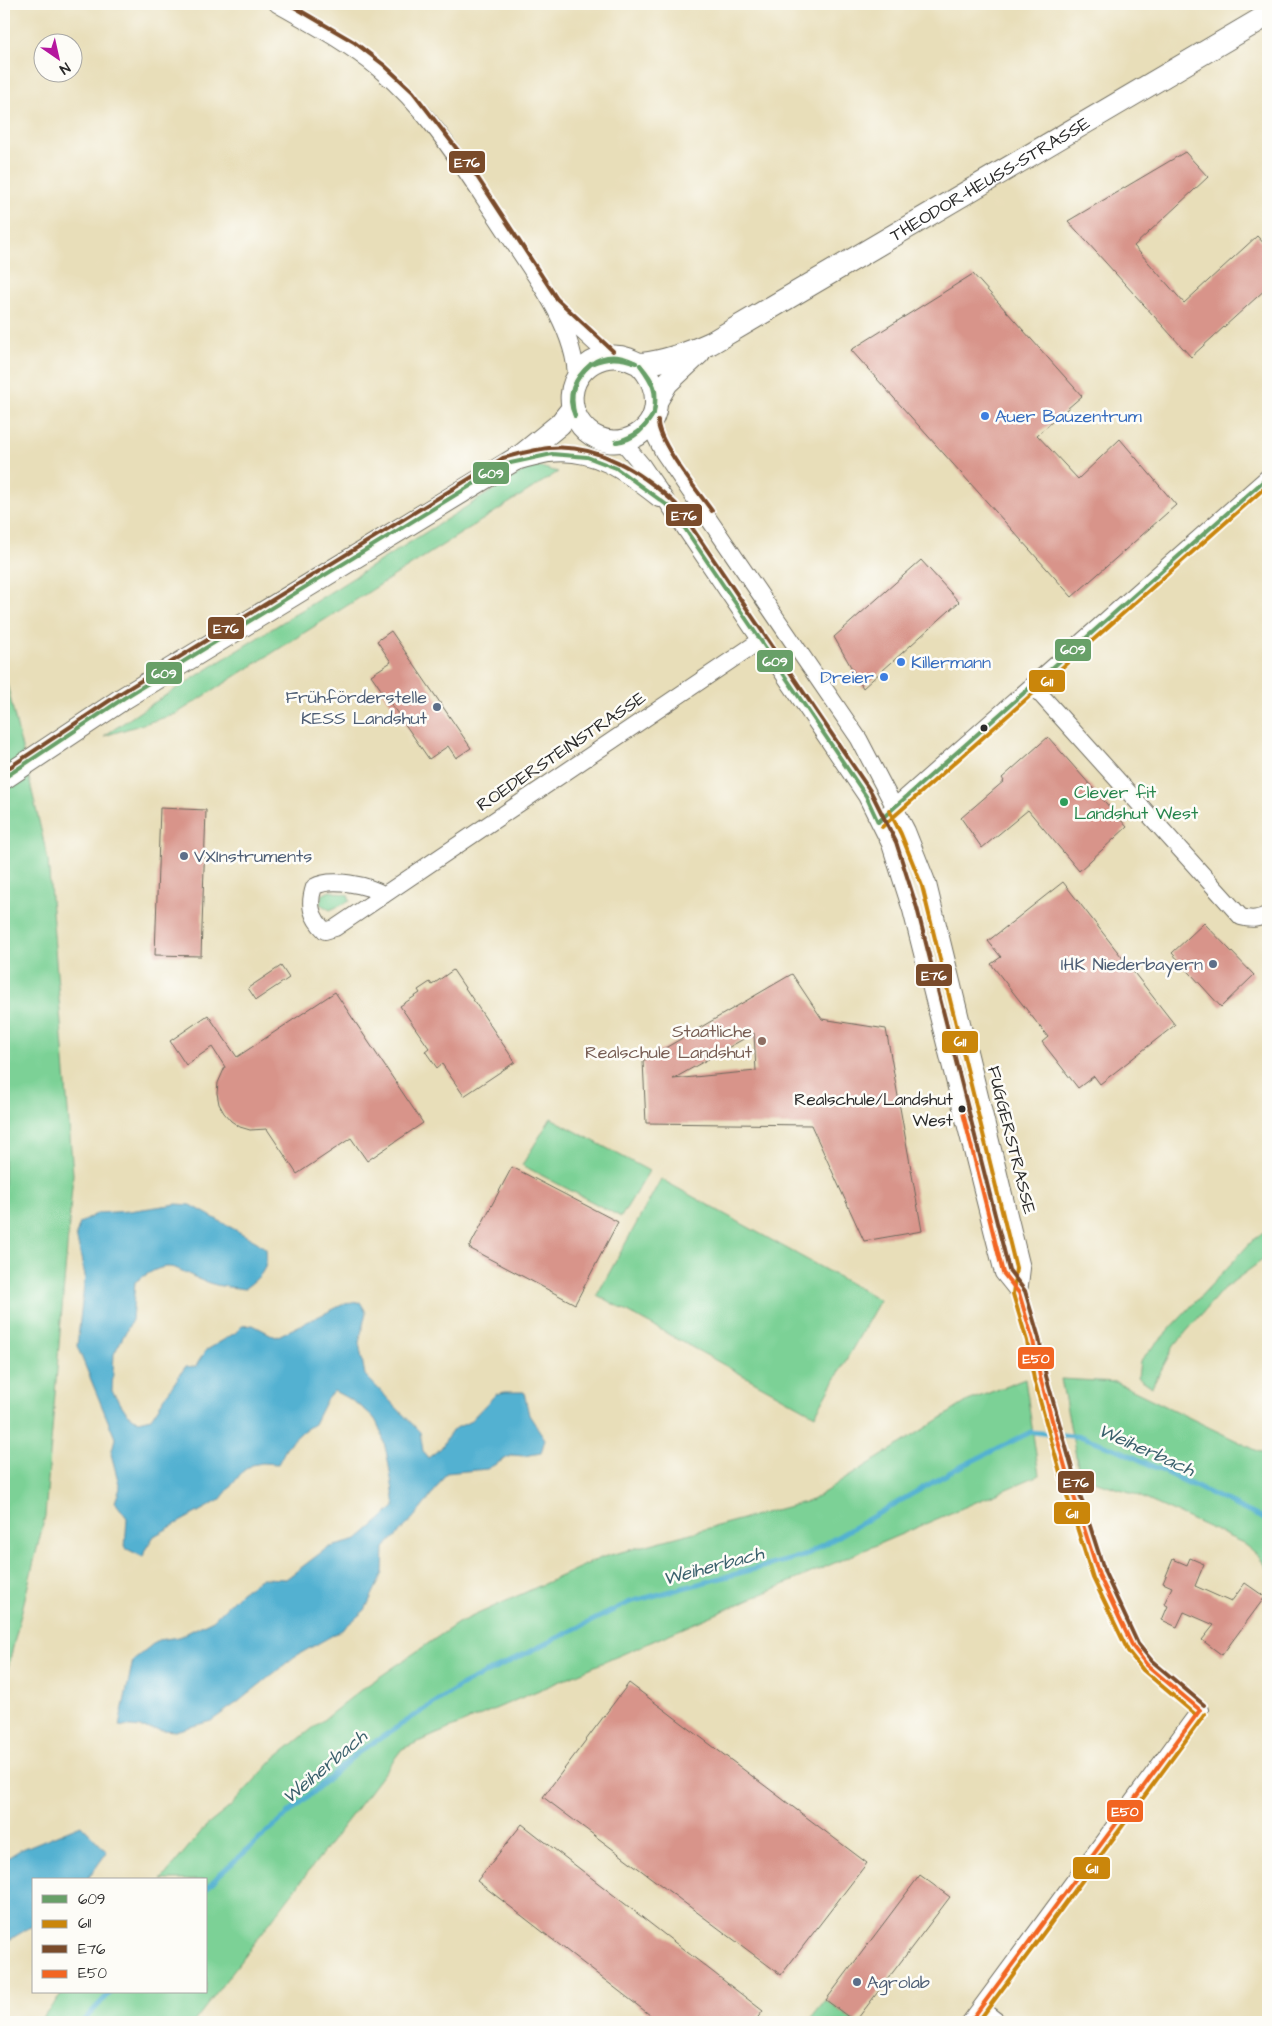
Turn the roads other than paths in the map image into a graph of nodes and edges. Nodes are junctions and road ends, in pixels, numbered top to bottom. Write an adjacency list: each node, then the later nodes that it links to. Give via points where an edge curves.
1 (277, 4): 3 (street, via 350,47 408,96 465,169)
2 (1268, 16): 4 (main road, THEODOR-HEUSS-STRASSE)
3 (552, 303): 5 (street); 7 (street, via 576,365)
4 (712, 343): 6 (main road, THEODOR-HEUSS-STRASSE, via 664,361); 9 (main road, THEODOR-HEUSS-STRASSE, via 668,383)
5 (609, 356): 6 (main road, THEODOR-HEUSS-STRASSE, via 620,356); 7 (main road, via 590,363)
6 (639, 364): 9 (main road, via 652,380)
7 (576, 379): 8 (main road)
8 (572, 409): 10 (main road); 12 (main road, via 560,424)
9 (654, 409): 11 (main road, THEODOR-HEUSS-STRASSE, via 638,434); 18 (street, FUGGERSTRASSE, via 651,428 663,452 859,738)
10 (589, 434): 11 (main road, via 608,442); 12 (main road, via 562,439)
11 (618, 442): 14 (street, FUGGERSTRASSE, via 626,446 642,465)
12 (514, 459): 14 (street, via 576,453 595,457 628,475); 17 (main road, via 124,698)
13 (1268, 477): 16 (street)
14 (671, 508): 15 (street, FUGGERSTRASSE)
15 (761, 640): 19 (street, FUGGERSTRASSE, via 866,796); 20 (street, ROEDERSTEINSTRASSE)
16 (1032, 685): 18 (street); 21 (street, via 1241,918 1261,918)
17 (4, 778)
18 (895, 807): 19 (street); 22 (street, FUGGERSTRASSE, via 928,884 1022,1268)
19 (878, 822): 22 (street, FUGGERSTRASSE, via 890,844 911,910 1003,1273)
20 (384, 895)
21 (1268, 914)
22 (1019, 1293): 23 (street, FUGGERSTRASSE, via 1069,1482 1099,1575 1133,1647 1148,1665 1200,1710)
23 (976, 2016): 24 (street)
24 (998, 2022)

